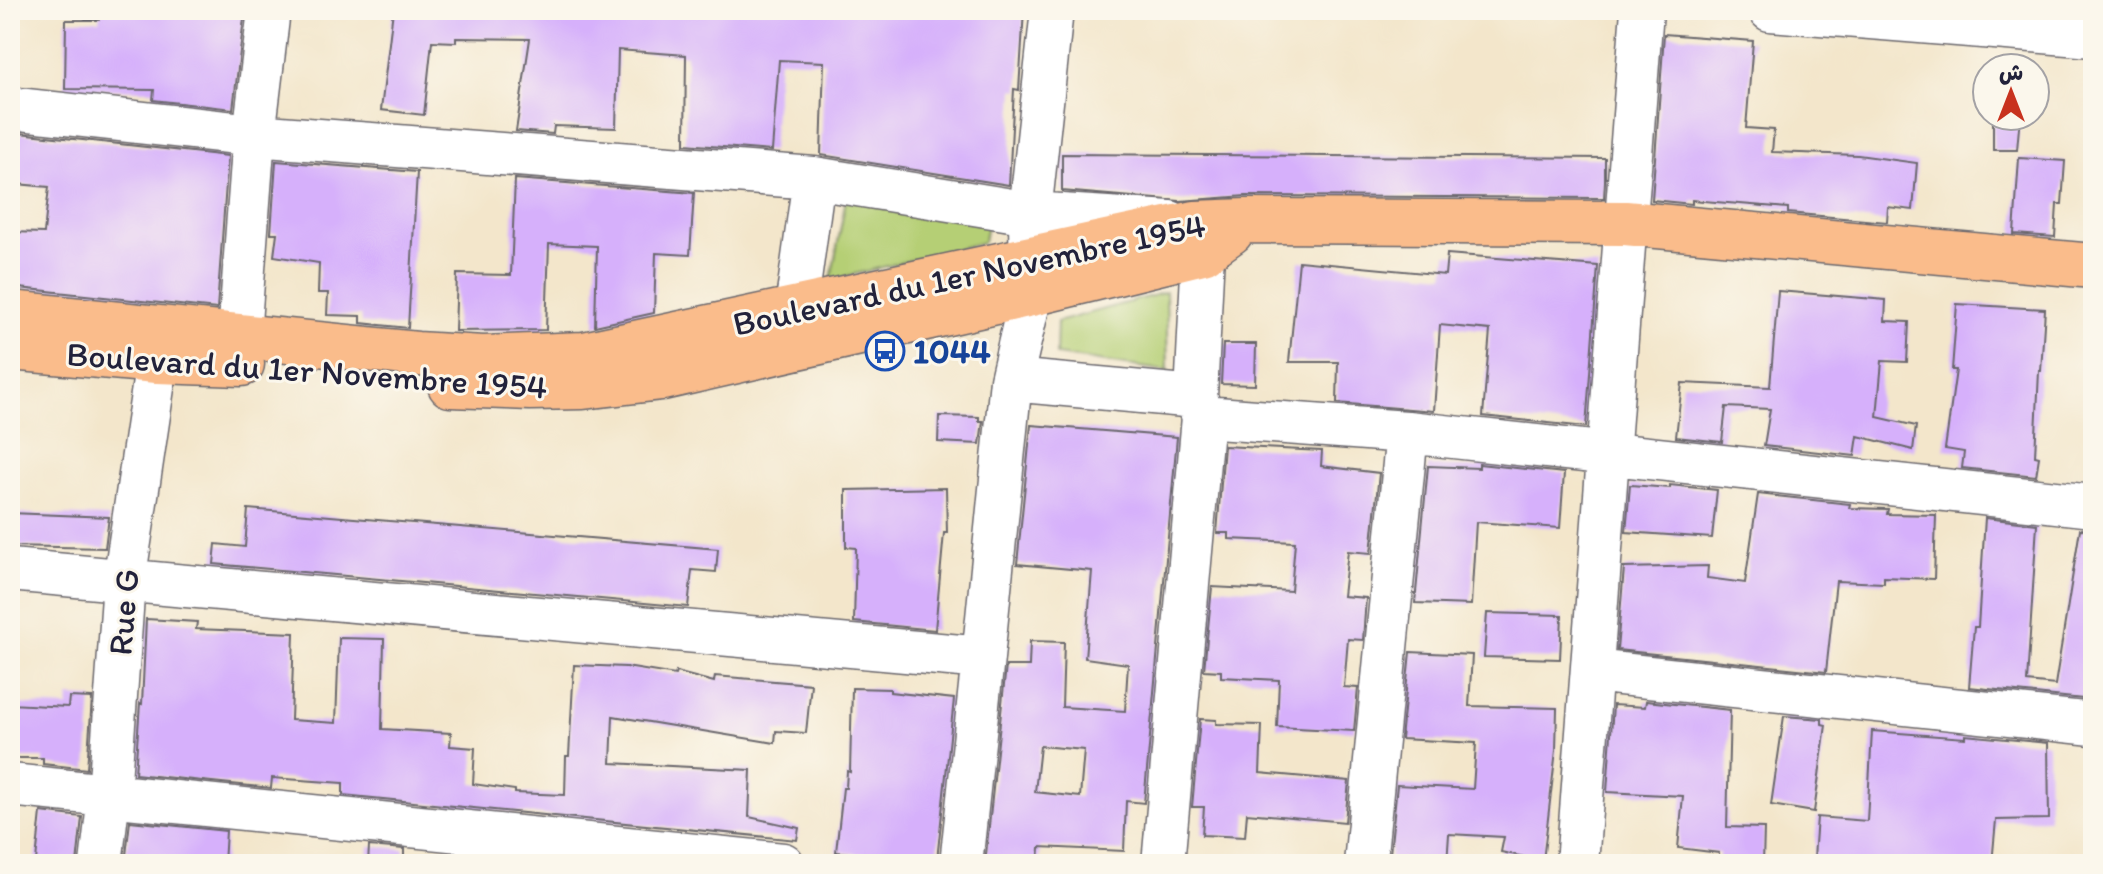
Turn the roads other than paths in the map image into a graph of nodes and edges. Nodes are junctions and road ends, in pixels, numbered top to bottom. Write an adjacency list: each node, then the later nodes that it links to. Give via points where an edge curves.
1 (269, 10): 7 (street)
2 (1052, 10): 9 (street)
3 (1642, 10): 10 (street)
4 (1770, 10): 5 (street)
5 (2075, 27)
6 (10, 108): 7 (street)
7 (254, 135): 8 (street); 18 (street)
8 (814, 178): 9 (street); 14 (street)
9 (1030, 213): 11 (street); 13 (street)
10 (1625, 223): 11 (main road, Boulevard du 1er Novembre 1954, via 1246,221); 12 (main road, Boulevard du 1er Novembre 1954); 22 (street)
11 (1199, 237): 13 (main road, Boulevard du 1er Novembre 1954); 20 (street)
12 (2093, 266)
13 (1031, 276): 14 (main road, Boulevard du 1er Novembre 1954); 18 (main road, Boulevard du 1er Novembre 1954, via 662,378 583,387 477,387); 19 (street)
14 (796, 309): 18 (main road, Boulevard du 1er Novembre 1954, via 584,354 483,358)
15 (10, 313): 16 (main road, Boulevard du 1er Novembre 1954)
16 (155, 345): 17 (main road, Boulevard du 1er Novembre 1954); 18 (main road, Boulevard du 1er Novembre 1954); 25 (street, Rue G)
17 (10, 348)
18 (240, 350)
19 (1011, 380): 20 (street); 26 (street)
20 (1199, 407): 21 (street); 34 (street)
21 (1407, 432): 22 (street); 35 (street)
22 (1608, 455): 23 (street); 27 (street)
23 (2093, 506)
24 (10, 570): 25 (street)
25 (124, 582): 26 (street); 30 (street, Rue G)
26 (983, 658): 33 (street)
27 (1592, 671): 28 (street); 36 (street)
28 (2093, 724)
29 (10, 785): 30 (street)
30 (109, 795): 31 (street, Rue G); 32 (street)
31 (101, 864)
32 (783, 864)
33 (961, 864)
34 (1163, 864)
35 (1365, 864)
36 (1577, 864)

